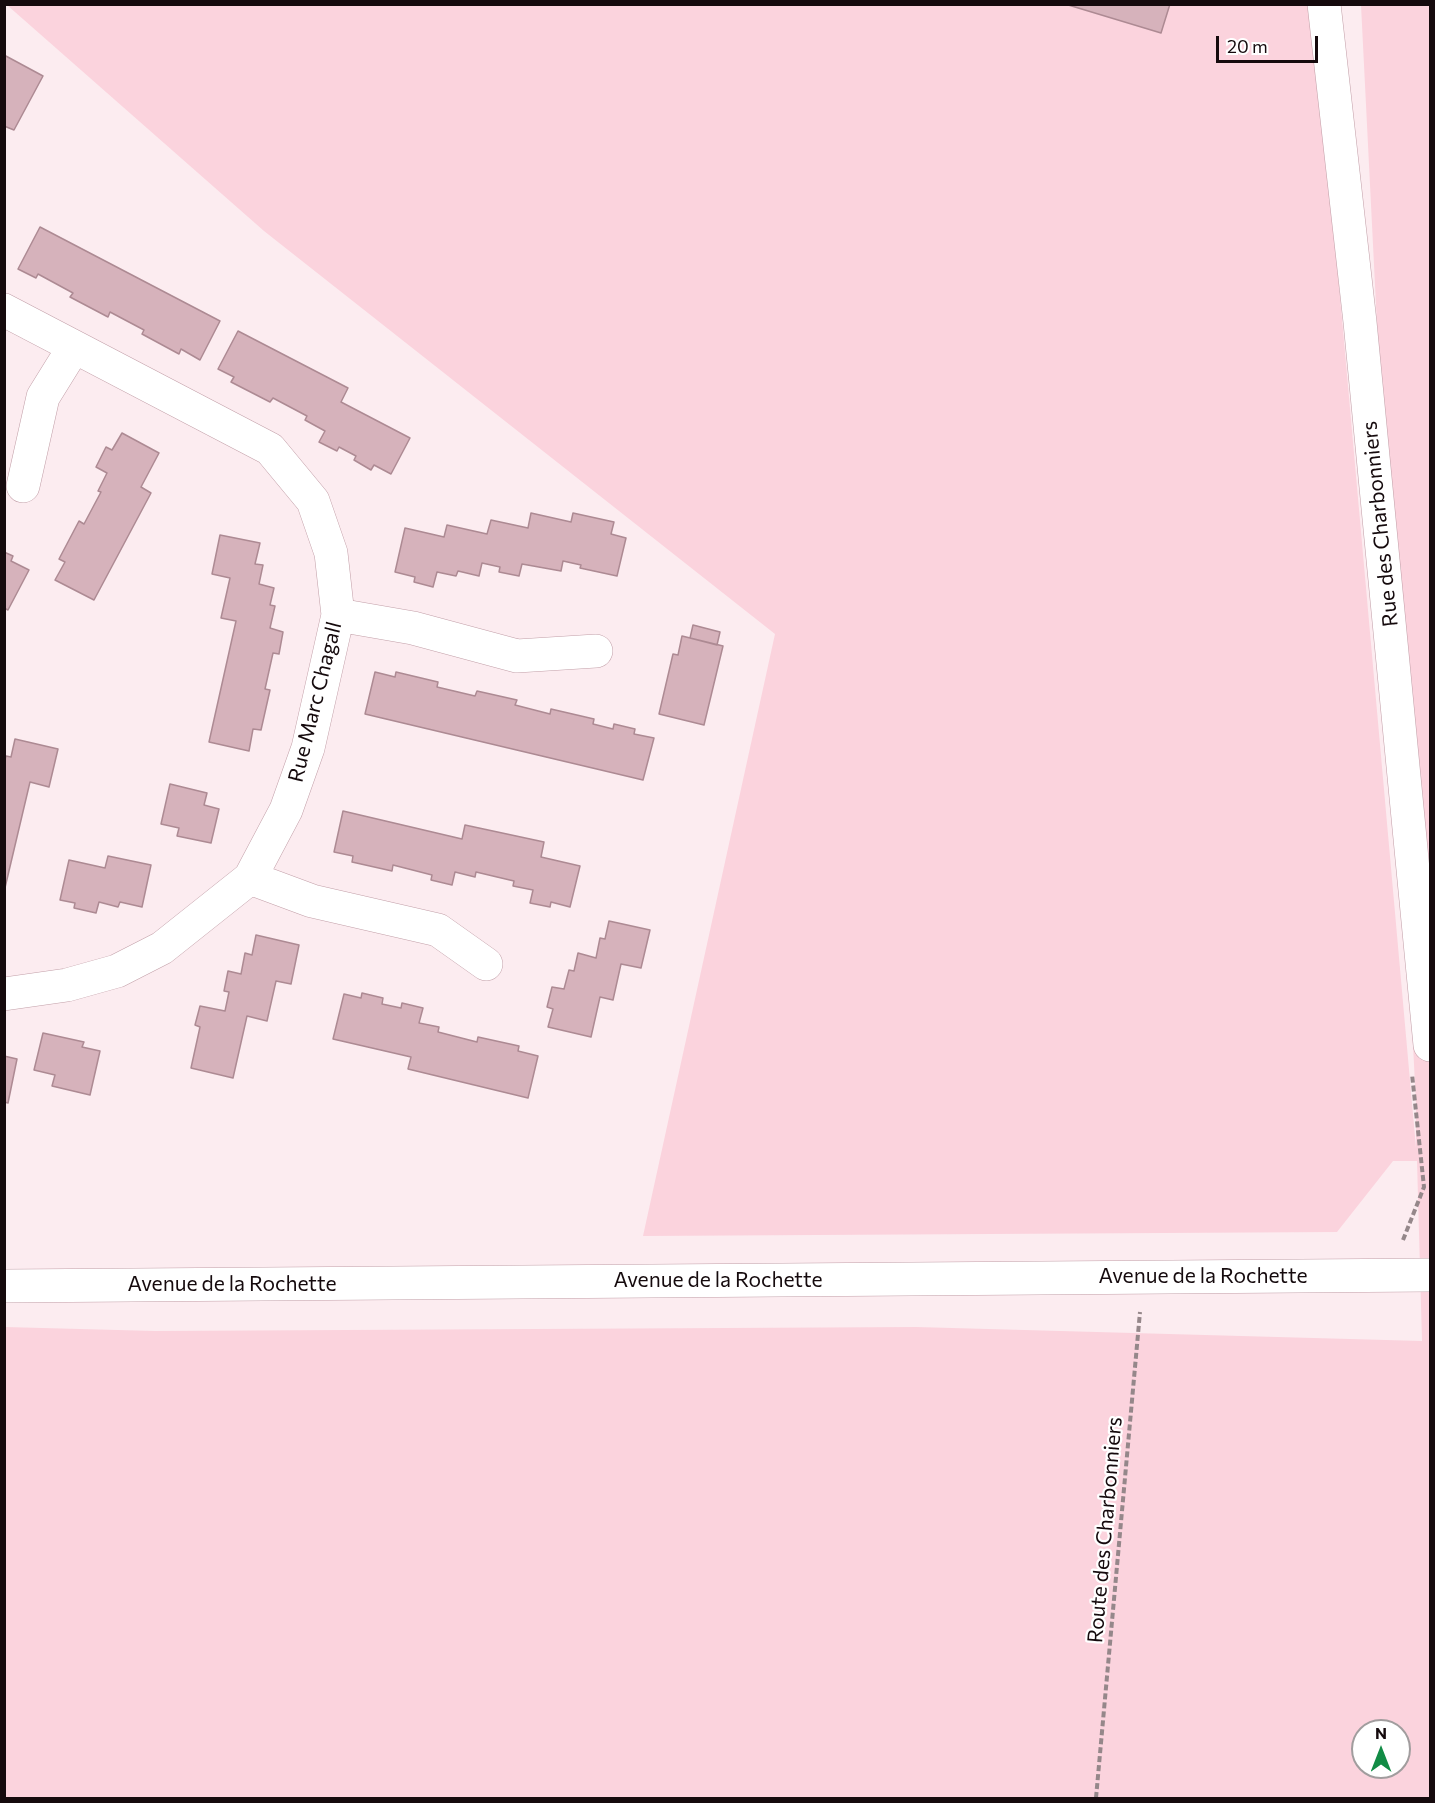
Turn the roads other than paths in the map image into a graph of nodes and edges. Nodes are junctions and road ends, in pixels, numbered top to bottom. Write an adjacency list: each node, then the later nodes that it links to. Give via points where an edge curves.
1 (1324, 4): 10 (street, Rue des Charbonniers, via 1360,322)
2 (4, 310): 3 (street, Rue Marc Chagall)
3 (74, 347): 4 (street, via 44,397); 5 (street, Rue Marc Chagall, via 270,448 313,501 331,553)
4 (22, 486)
5 (338, 615): 6 (street, via 413,628 517,656); 7 (street, Rue Marc Chagall, via 308,748 286,810)
6 (596, 651)
7 (250, 878): 8 (street, via 312,901 438,930); 9 (street, Rue Marc Chagall, via 162,948 117,971 67,986)
8 (486, 964)
9 (4, 994)
10 (1431, 1045)
11 (1431, 1275): 12 (street, Avenue de la Rochette)
12 (4, 1286)

